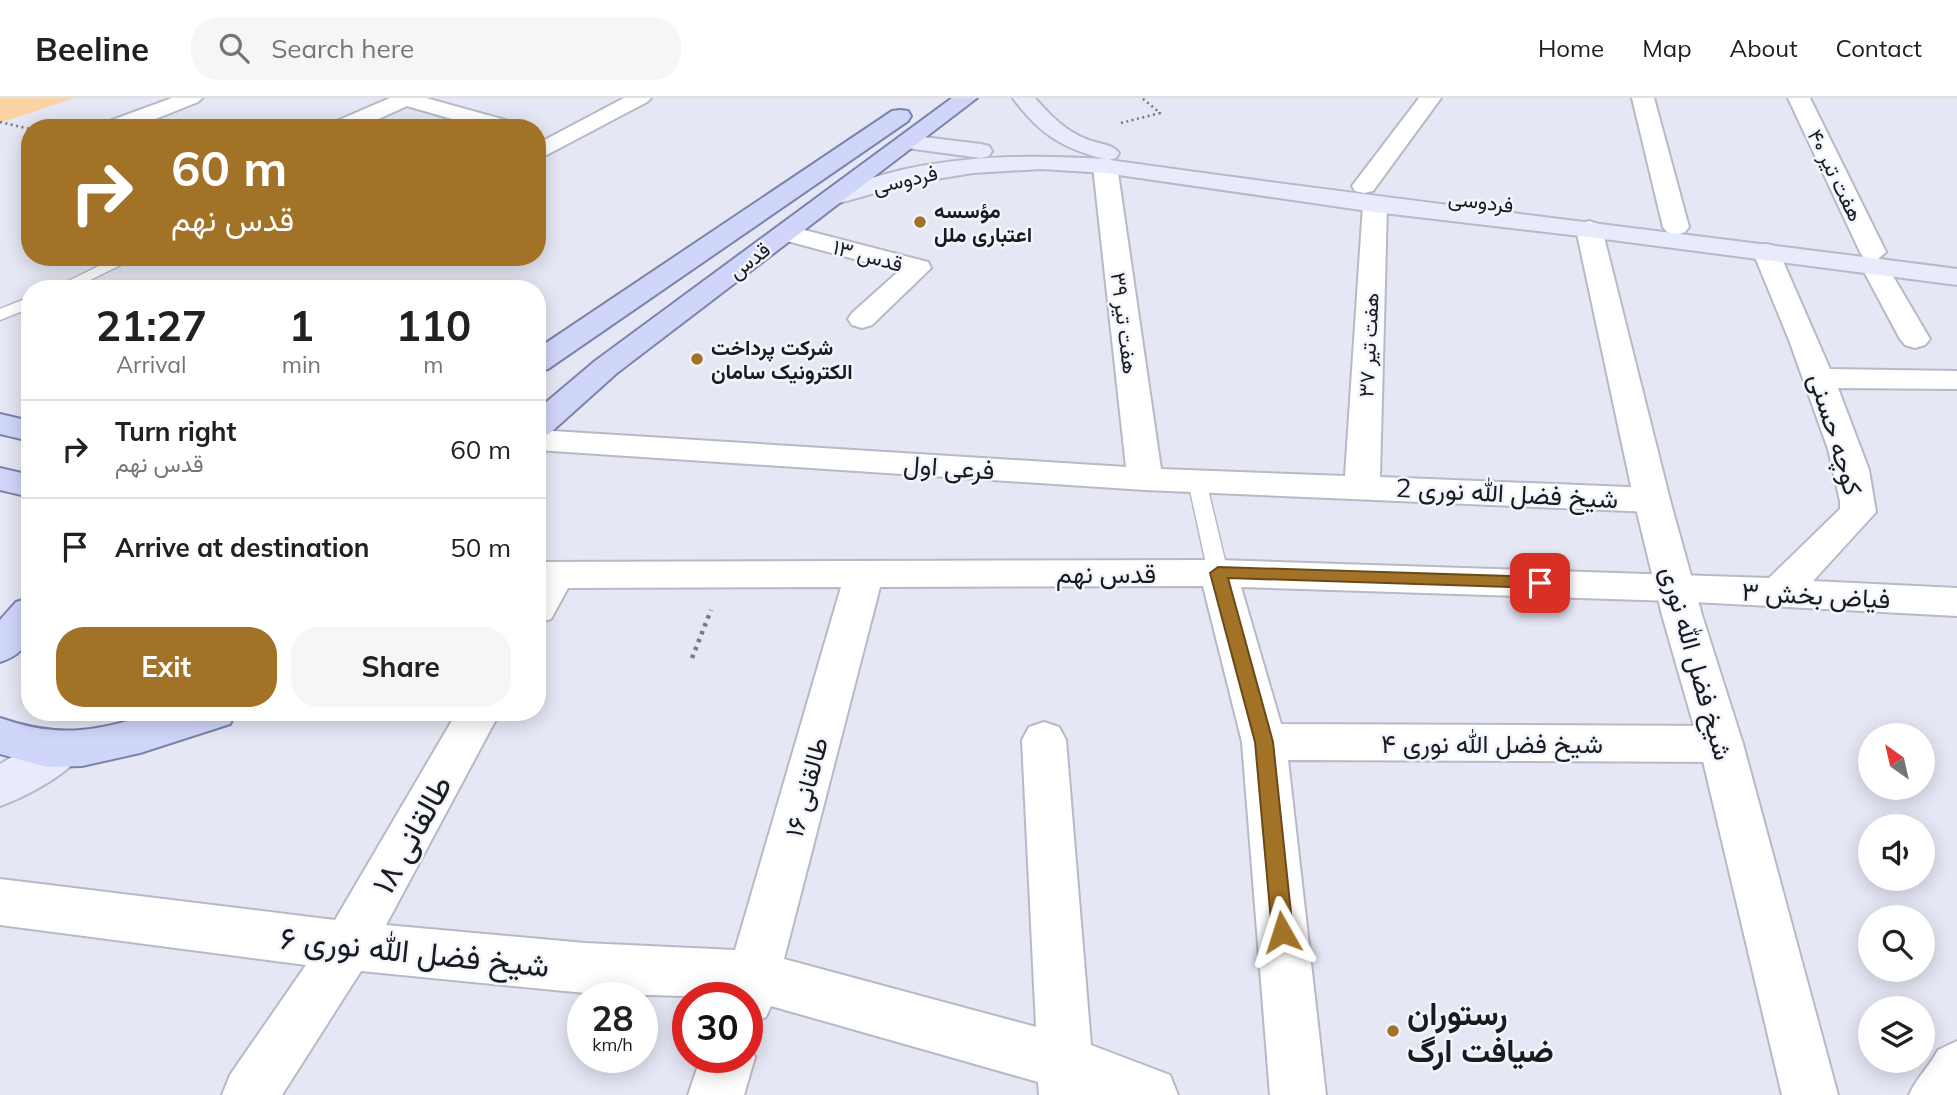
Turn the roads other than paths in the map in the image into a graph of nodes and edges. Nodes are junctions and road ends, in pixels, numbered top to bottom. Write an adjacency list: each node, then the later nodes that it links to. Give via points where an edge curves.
1 (191, 98): 10 (street)
2 (640, 98): 14 (street)
3 (924, 98): 13 (main road, قدس)
4 (966, 98): 15 (main road, قدس)
5 (1024, 98): 17 (main road, فردوسی, via 1056,135 1077,145)
6 (1430, 98): 17 (street)
7 (1643, 98): 20 (street)
8 (1799, 98): 23 (street, هفت تیر ۴۰)
9 (407, 99): 11 (street); 12 (street)
10 (136, 119)
11 (361, 119)
12 (477, 119)
13 (873, 135): 15 (main road); 32 (main road, قدس)
14 (547, 139)
15 (907, 142): 16 (main road, فردوسی); 18 (main road, قدس)
16 (1105, 166): 17 (main road, فردوسی); 18 (main road, فردوسی, via 1041,162 973,166 908,176); 40 (street, هفت تیر ۳۹)
17 (1369, 196): 19 (main road, فردوسی); 43 (street, هفت تیر ۳۷)
18 (832, 198): 21 (main road, قدس)
19 (1588, 221): 20 (main road, فردوسی); 22 (main road, فردوسی); 44 (street, شیخ فضل الله نوری)
20 (1676, 226): 23 (main road, فردوسی)
21 (785, 233): 30 (street, قدس ۱۳, via 918,268); 35 (main road, قدس, via 606,367)
22 (1766, 252): 23 (main road, فردوسی); 33 (street, کوچه حسنی)
23 (1873, 259): 24 (main road, فردوسی); 26 (main road, فردوسی); 31 (street, هفت تیر ۴۰)
24 (1957, 262)
25 (110, 266): 27 (lane)
26 (1957, 277)
27 (79, 280)
28 (21, 306): 29 (lane)
29 (0, 315)
30 (862, 319)
31 (1916, 339)
32 (546, 357)
33 (1819, 378): 34 (street); 49 (street, کوچه حسنی, via 1856,485 1858,512)
34 (1957, 380)
35 (546, 419)
36 (0, 424): 37 (main road)
37 (21, 429)
38 (546, 441): 40 (street, فرعی اول)
39 (0, 479): 42 (main road)
40 (1145, 479): 41 (street, فرعی اول)
41 (1197, 481): 43 (street, فرعی اول); 45 (lane)
42 (21, 484)
43 (1362, 486): 44 (street, شیخ فضل الله نوری 2)
44 (1652, 499): 48 (street, شیخ فضل الله نوری)
45 (1218, 573): 47 (street, قدس نهم); 48 (street, قدس نهم); 57 (street)
46 (547, 575): 47 (street, قدس نهم)
47 (864, 575): 64 (street, طالقانی ۱۶)
48 (1674, 587): 49 (street, فیاض بخش ۳); 58 (street, شیخ فضل الله نوری)
49 (1778, 593): 50 (street, فیاض بخش ۳)
50 (1957, 602)
51 (21, 622): 52 (main road)
52 (0, 647)
53 (188, 721): 59 (main road, via 150,734)
54 (475, 721): 62 (street, طالقانی ۱۸)
55 (0, 736): 59 (main road)
56 (1044, 740): 68 (street)
57 (1264, 742): 58 (street, شیخ فضل الله نوری ۴); 72 (street)
58 (1720, 744): 73 (street, شیخ فضل الله نوری)
59 (62, 750): 60 (main road)
60 (0, 787)
61 (0, 902): 62 (street, شیخ فضل الله نوری ۶)
62 (348, 946): 63 (street, شیخ فضل الله نوری ۶); 69 (street, طالقانی ۱۸)
63 (701, 982)
64 (753, 982)
65 (763, 991): 68 (street, شیخ فضل الله نوری ۶)
66 (1957, 1069): 74 (street, via 1948,1087)
67 (723, 1073): 70 (street)
68 (1067, 1079): 71 (street, شیخ فضل الله نوری ۶)
69 (250, 1095)
70 (716, 1095)
71 (1150, 1095)
72 (1298, 1095)
73 (1810, 1095)
74 (1937, 1095)

